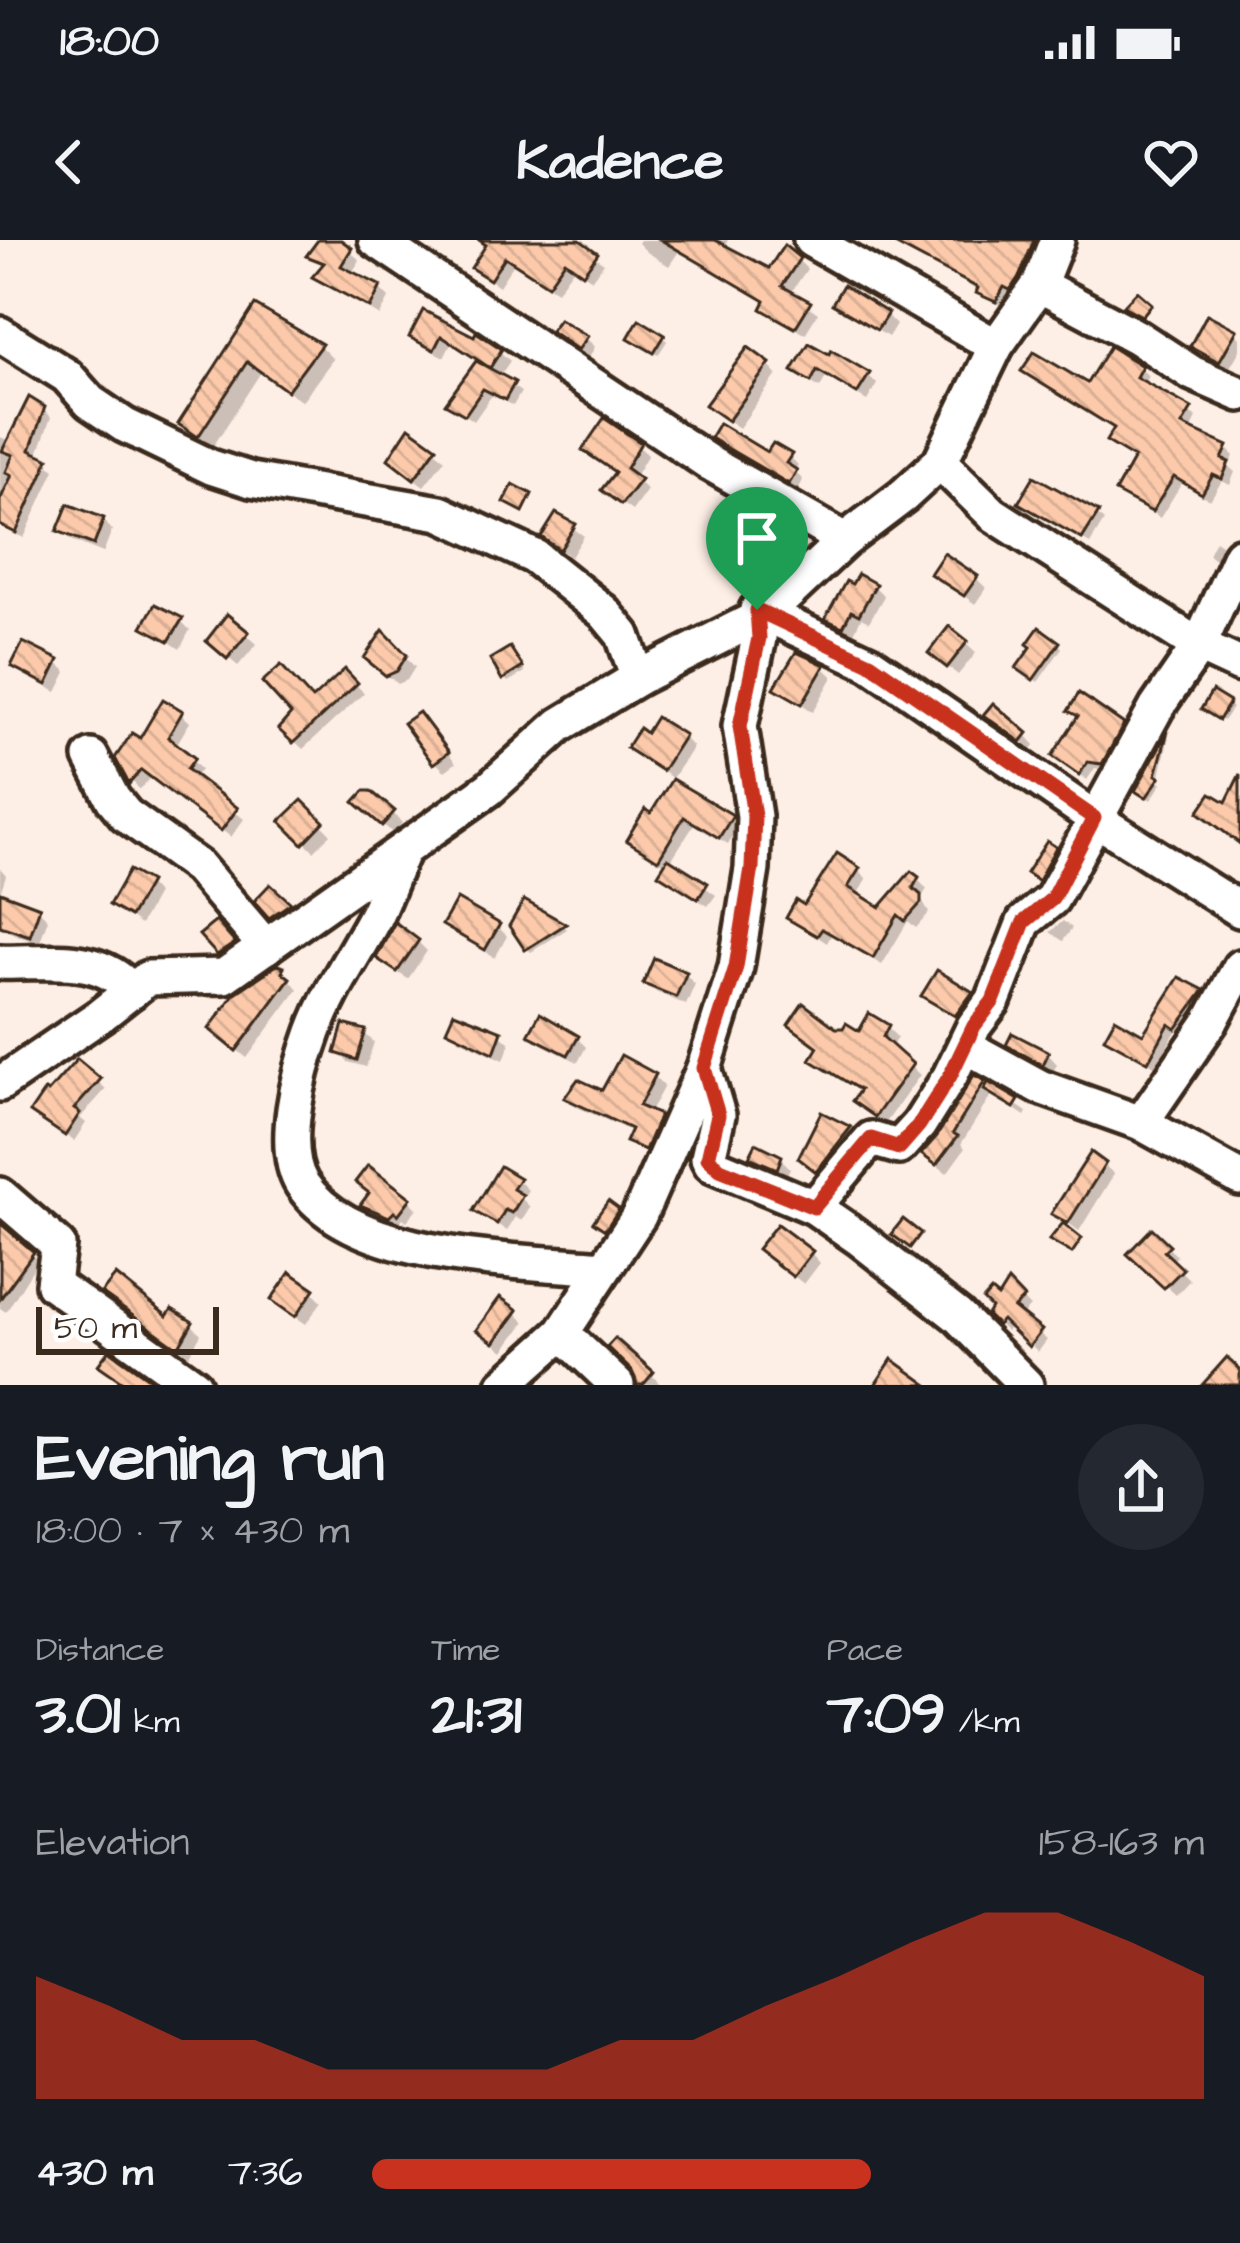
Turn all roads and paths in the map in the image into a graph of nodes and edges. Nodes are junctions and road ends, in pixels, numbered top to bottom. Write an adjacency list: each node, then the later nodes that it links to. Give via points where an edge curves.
1 (376, 240): 9 (street, via 711,464)
2 (811, 240): 6 (street)
3 (1057, 240): 4 (street)
4 (1039, 285): 6 (street); 7 (street)
5 (0, 334): 14 (street, via 124,425 211,467 440,513 535,557 604,612 623,635)
6 (996, 346): 8 (street)
7 (1240, 394)
8 (940, 462): 9 (street); 12 (street, via 993,514)
9 (845, 540): 11 (street, via 779,602)
10 (1240, 555): 12 (street)
11 (757, 610): 14 (street, via 755,619); 16 (street, via 870,663); 24 (street, via 759,638 740,726 754,816 752,868 736,967)
12 (1199, 646): 13 (street); 16 (street)
13 (1240, 665)
14 (638, 678): 17 (street, via 560,725)
15 (92, 757): 19 (street, via 126,815 198,867)
16 (1094, 818): 18 (street); 23 (street, via 1052,899 1024,922)
17 (403, 850): 19 (street); 30 (street, via 300,1077 292,1149 300,1181 334,1214 385,1241)
18 (1240, 910)
19 (266, 947): 22 (street, via 224,976 148,978)
20 (0, 962): 22 (street, via 54,958 120,977)
21 (1240, 968): 26 (street)
22 (132, 992): 25 (street)
23 (965, 1046): 26 (street, via 1040,1087); 29 (street, via 905,1144 871,1139)
24 (704, 1068): 29 (street, via 718,1115 711,1164); 30 (street, via 639,1216)
25 (0, 1084)
26 (1142, 1123): 27 (street)
27 (1240, 1178)
28 (0, 1195): 32 (street, via 58,1245 52,1284)
29 (814, 1207): 35 (street, via 958,1316)
30 (604, 1268): 31 (street)
31 (562, 1333): 33 (street); 34 (street)
32 (194, 1385)
33 (504, 1385)
34 (617, 1385)
35 (1025, 1385)

